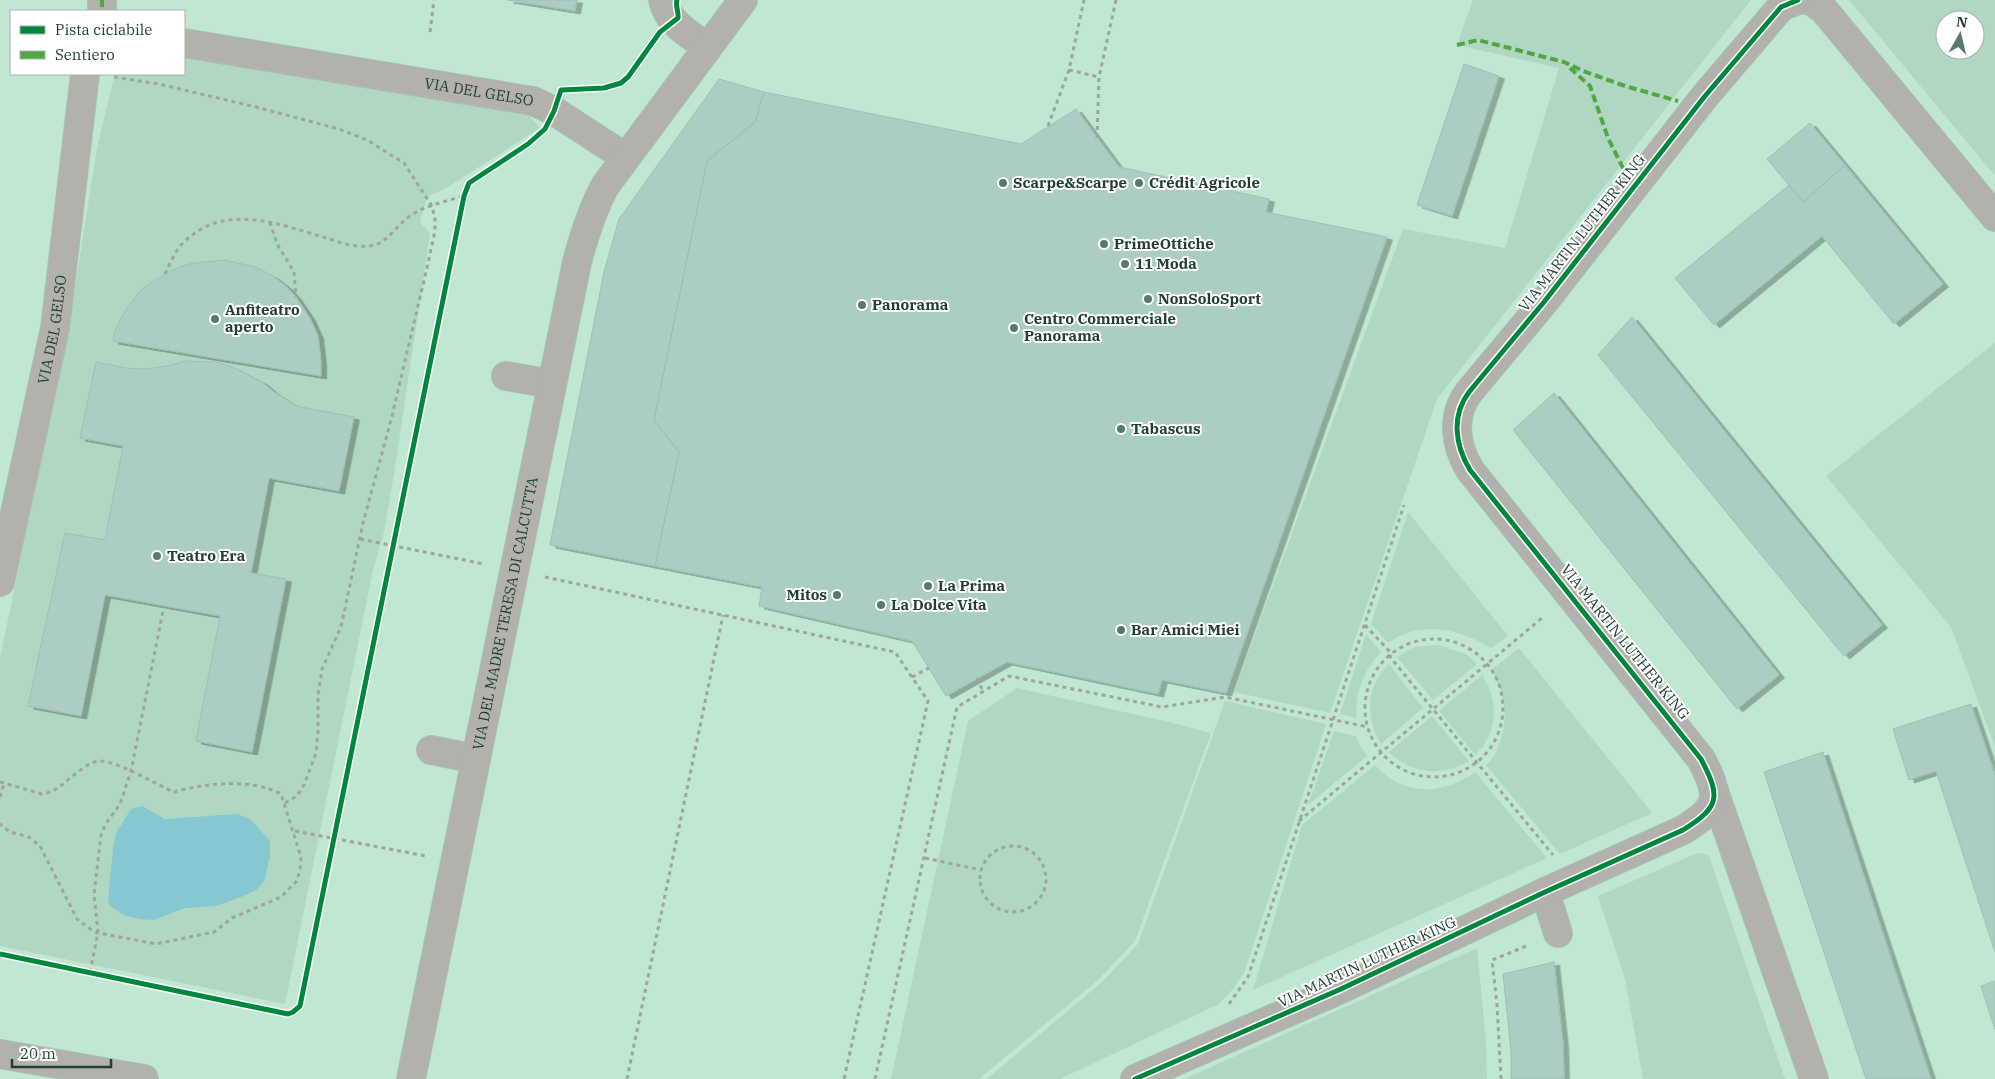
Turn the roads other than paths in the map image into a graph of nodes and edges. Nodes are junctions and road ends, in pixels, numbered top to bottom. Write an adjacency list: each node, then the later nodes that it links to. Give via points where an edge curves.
1 (663, 0): 6 (street, via 674,22)
2 (743, 0): 6 (street)
3 (1798, 0): 15 (street, VIA MARTIN LUTHER KING, via 1781,7 1705,96 1544,302 1469,392 1457,418 1459,445 1470,470 1692,745 1709,774)
4 (1806, 0): 9 (street, via 1824,10)
5 (185, 43): 8 (street, VIA DEL GELSO, via 532,101 554,111)
6 (707, 47): 8 (street)
7 (96, 75): 12 (street, VIA DEL GELSO, via 55,328)
8 (625, 156): 11 (street, VIA DEL MADRE TERESA DI CALCUTTA, via 605,186 590,219 577,262)
9 (1995, 216)
10 (506, 376): 11 (street)
11 (552, 384): 14 (street, VIA DEL MADRE TERESA DI CALCUTTA)
12 (0, 582)
13 (431, 750): 14 (street)
14 (476, 759): 21 (street, VIA DEL MADRE TERESA DI CALCUTTA)
15 (1714, 791): 16 (street, VIA MARTIN LUTHER KING, via 1711,810 1684,830); 23 (street, VIA MARTIN LUTHER KING)
16 (1545, 892): 17 (street); 22 (street, VIA MARTIN LUTHER KING, via 1341,990)
17 (1558, 933)
18 (0, 1054): 19 (street)
19 (91, 1074): 20 (street)
20 (144, 1079)
21 (411, 1079)
22 (1135, 1079)
23 (1814, 1079)

